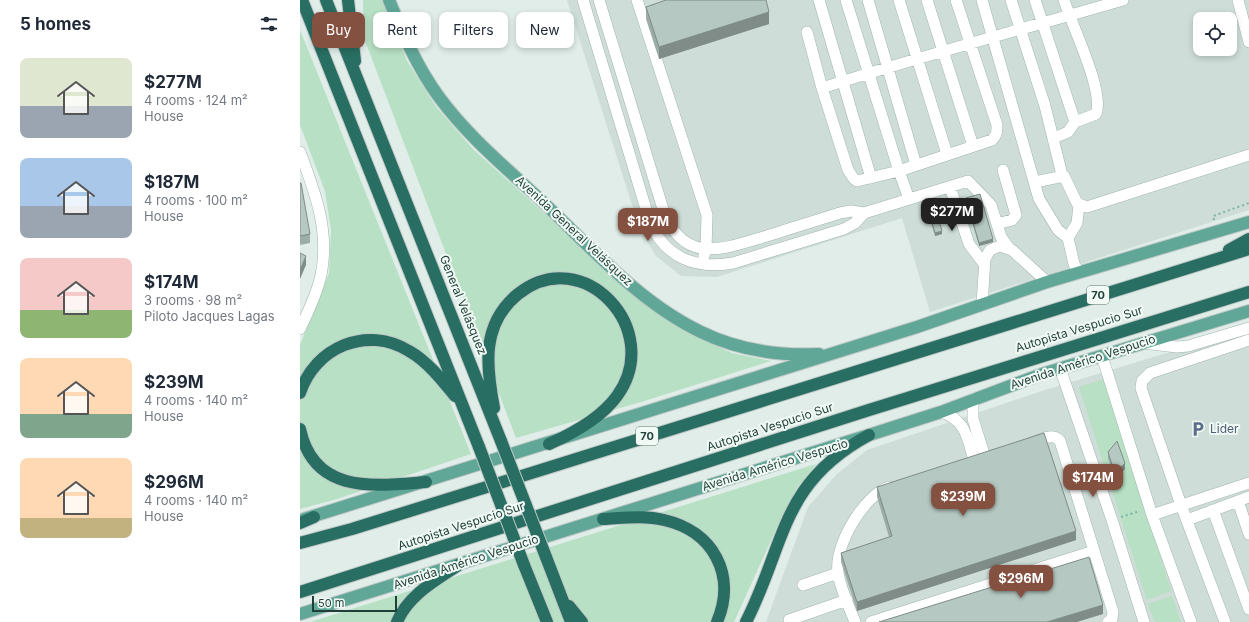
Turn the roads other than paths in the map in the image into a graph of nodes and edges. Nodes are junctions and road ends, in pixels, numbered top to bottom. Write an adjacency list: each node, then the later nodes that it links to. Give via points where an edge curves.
1 (302, 0): 77 (highway)
2 (326, 0): 34 (highway, General Velásquez)
3 (348, 0): 34 (highway)
4 (389, 0): 72 (main road, Avenida General Velásquez, via 419,66 454,116 513,174 653,302 697,330 739,347 789,354)
5 (583, 0): 61 (street, via 652,226 670,250 683,259)
6 (599, 0): 57 (street, via 666,218 685,241)
7 (637, 0): 57 (street, via 707,215)
8 (819, 0): 32 (street)
9 (846, 0): 31 (street)
10 (868, 0): 30 (street)
11 (899, 0): 29 (street)
12 (927, 0): 28 (street)
13 (956, 0): 27 (street)
14 (982, 0): 25 (street)
15 (1011, 0): 23 (street)
16 (1035, 0): 22 (street)
17 (1064, 0): 21 (street)
18 (1121, 0): 20 (street)
19 (1238, 0): 26 (street)
20 (1097, 4): 21 (street)
21 (1069, 16): 22 (street); 35 (street, via 1095,84 1099,104 1096,114)
22 (1042, 24): 23 (street); 35 (street)
23 (1020, 30): 25 (street); 36 (street)
24 (807, 32): 33 (street)
25 (993, 38): 27 (street); 46 (street)
26 (1249, 42)
27 (970, 44): 28 (street); 37 (street, via 997,133 992,140)
28 (943, 52): 29 (street); 37 (street)
29 (917, 60): 30 (street); 39 (street)
30 (889, 68): 31 (street); 41 (street)
31 (868, 74): 32 (street); 43 (street)
32 (842, 82): 33 (street); 45 (street)
33 (822, 88): 45 (street, via 852,177 857,181)
34 (361, 90): 81 (highway, General Velásquez)
35 (1075, 122): 36 (street, via 1068,132)
36 (1054, 138): 44 (street)
37 (973, 146): 39 (street)
38 (300, 152): 69 (street, via 319,205 324,246 318,286)
39 (947, 154): 41 (street)
40 (1249, 155): 49 (street, via 1087,207)
41 (916, 165): 43 (street)
42 (1003, 170): 52 (street, via 1016,215 1012,220)
43 (898, 171): 45 (street); 48 (street)
44 (1062, 175): 46 (street); 49 (street)
45 (871, 178)
46 (1035, 182): 53 (street, via 1039,199 1047,213 1058,230)
47 (950, 187): 48 (street); 52 (street, via 968,181 991,205); 62 (street, via 969,244)
48 (909, 199): 50 (street)
49 (1079, 205): 53 (street, via 1077,223)
50 (864, 213): 55 (street, via 840,213); 59 (street, via 856,224 844,229)
51 (1249, 222): 63 (main road)
52 (997, 224): 56 (street)
53 (1068, 238): 63 (street, via 1074,264)
54 (1249, 239): 60 (highway)
55 (727, 248): 57 (street); 59 (street)
56 (1009, 248): 62 (street, via 1000,246 990,250); 64 (street)
57 (706, 249): 61 (street)
58 (1249, 249): 60 (highway, 70)
59 (733, 263): 61 (street)
60 (1202, 263): 96 (highway, 70, via 352,529)
61 (700, 264)
62 (984, 264): 66 (street)
63 (1080, 273): 64 (main road)
64 (1047, 282): 66 (main road)
65 (1249, 292): 102 (highway, Autopista Vespucio Sur)
66 (982, 304): 72 (main road)
67 (1249, 311): 71 (main road, Avenida Américo Vespucio)
68 (1249, 328): 71 (street, via 1188,346)
69 (300, 329)
70 (1249, 340): 88 (street, via 1150,373 1142,381 1141,388)
71 (1142, 343): 73 (main road, Avenida Américo Vespucio)
72 (834, 353): 82 (main road)
73 (1102, 356): 74 (main road, Avenida Américo Vespucio); 90 (street)
74 (1060, 368): 76 (main road, Avenida Américo Vespucio); 118 (street)
75 (300, 393): 77 (highway, via 312,368 328,353 346,344 374,340 395,343 418,356)
76 (973, 399): 78 (main road, Avenida Américo Vespucio); 78 (street, via 973,419 980,459 959,421)
77 (463, 406): 101 (highway, bridge)
78 (941, 412): 80 (main road, Avenida Américo Vespucio)
79 (300, 429): 84 (highway, via 314,459 338,479 370,486)
80 (869, 435): 92 (main road, Avenida Américo Vespucio); 114 (highway, via 832,459 802,492 786,520)
81 (501, 440): 82 (highway, via 489,370 489,341 493,325 507,303 528,287 552,280 569,279 598,291 618,308 629,332 631,359 626,379 611,403 578,429); 103 (highway, General Velásquez, bridge)
82 (549, 444): 84 (main road)
83 (1022, 446): 97 (street, via 1052,436 1060,441)
84 (426, 482): 91 (main road)
85 (1249, 483): 88 (street)
86 (900, 484): 99 (street, via 876,493 868,501 843,540 838,558)
87 (1244, 499): 89 (street); 95 (street)
88 (1181, 505): 90 (street); 93 (street)
89 (1213, 510): 93 (street); 105 (street)
90 (1150, 511): 119 (street)
91 (314, 517): 94 (highway)
92 (603, 519): 98 (main road, Avenida Américo Vespucio); 113 (highway, via 664,519 690,530 706,542 718,559 724,577 725,595)
93 (1187, 520): 120 (street)
94 (300, 522)
95 (1249, 534)
96 (300, 543)
97 (1094, 551): 116 (street); 117 (street, via 1113,612)
98 (460, 564): 106 (main road, Avenida Américo Vespucio); 108 (highway, via 411,600)
99 (838, 573): 100 (street); 104 (street)
100 (803, 585)
101 (533, 587): 109 (highway); 110 (highway)
102 (300, 592)
103 (559, 592): 111 (highway, General Velásquez); 112 (highway)
104 (847, 600): 107 (street); 115 (street)
105 (1249, 609)
106 (300, 614)
107 (790, 620)
108 (397, 622)
109 (538, 622)
110 (547, 622)
111 (571, 622)
112 (582, 622)
113 (717, 622)
114 (746, 622)
115 (854, 622)
116 (872, 622)
117 (1108, 622)
118 (1144, 622)
119 (1192, 622)
120 (1225, 622)

